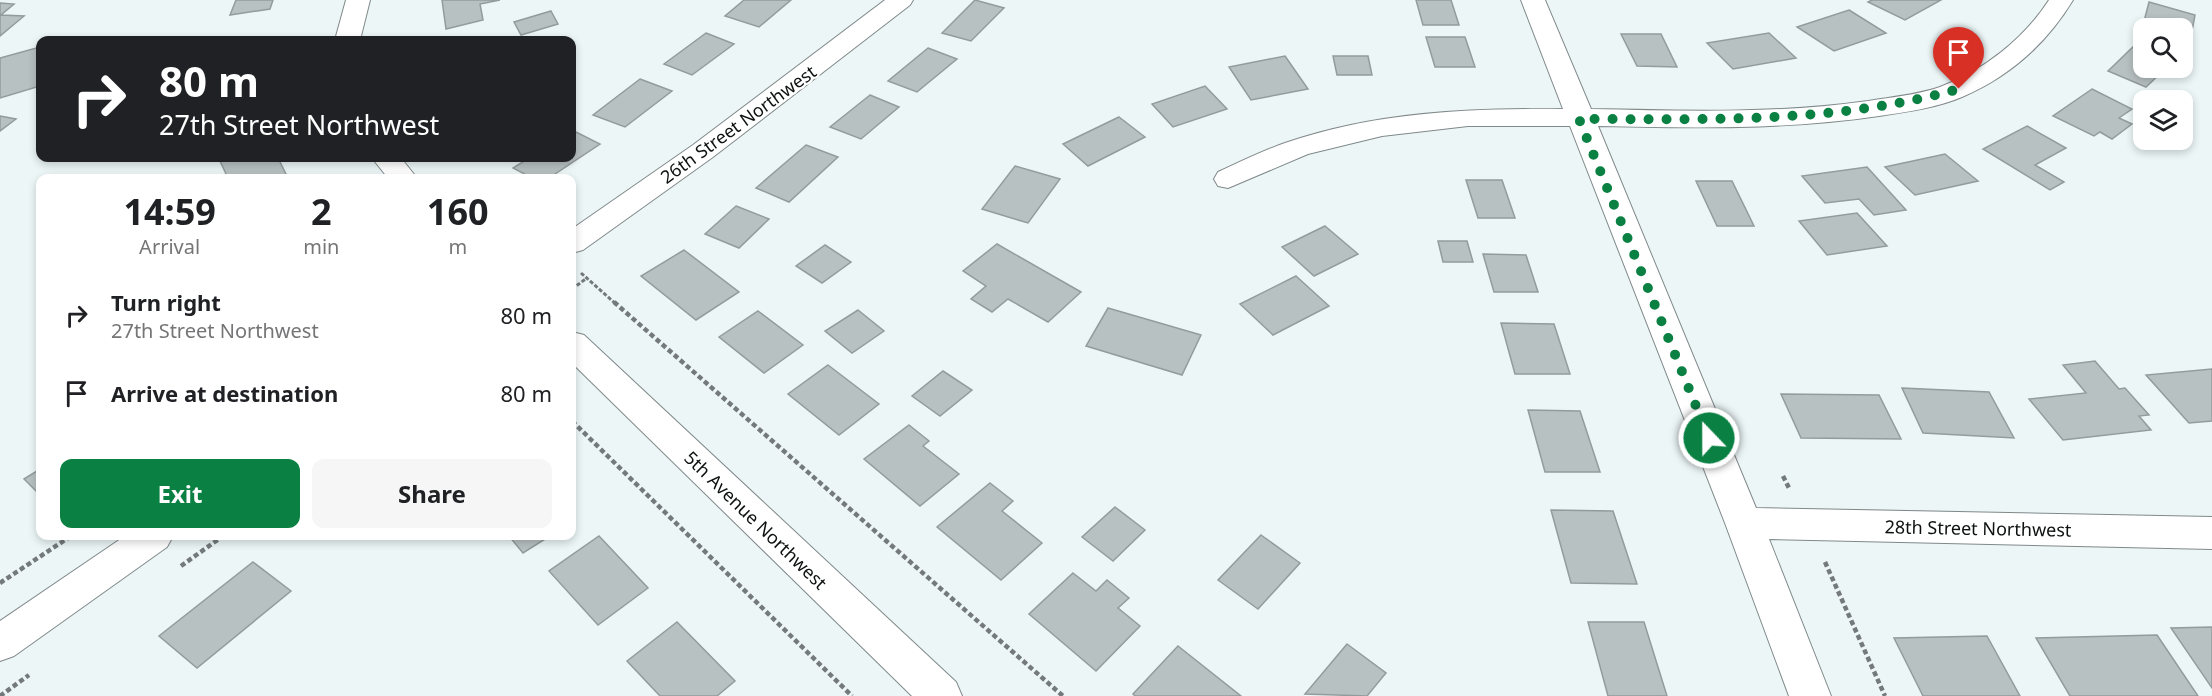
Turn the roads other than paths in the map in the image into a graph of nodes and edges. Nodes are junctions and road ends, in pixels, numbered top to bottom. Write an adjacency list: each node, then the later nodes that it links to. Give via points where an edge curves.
1 (358, 0): 5 (street)
2 (901, 0): 10 (street, 26th Street Northwest, via 703,151)
3 (1533, 0): 6 (street)
4 (2061, 0): 6 (street, via 2035,37 2012,56 1959,89 1918,101 1814,116)
5 (349, 36)
6 (1579, 119): 9 (street, via 1468,118 1354,133 1298,148); 12 (street)
7 (389, 162): 8 (street)
8 (400, 174)
9 (1228, 179)
10 (576, 240)
11 (576, 348): 16 (street, 5th Avenue Northwest)
12 (1744, 523): 13 (street, 28th Street Northwest); 17 (street)
13 (2212, 533)
14 (148, 540): 15 (street)
15 (0, 643)
16 (941, 696)
17 (1810, 696)

